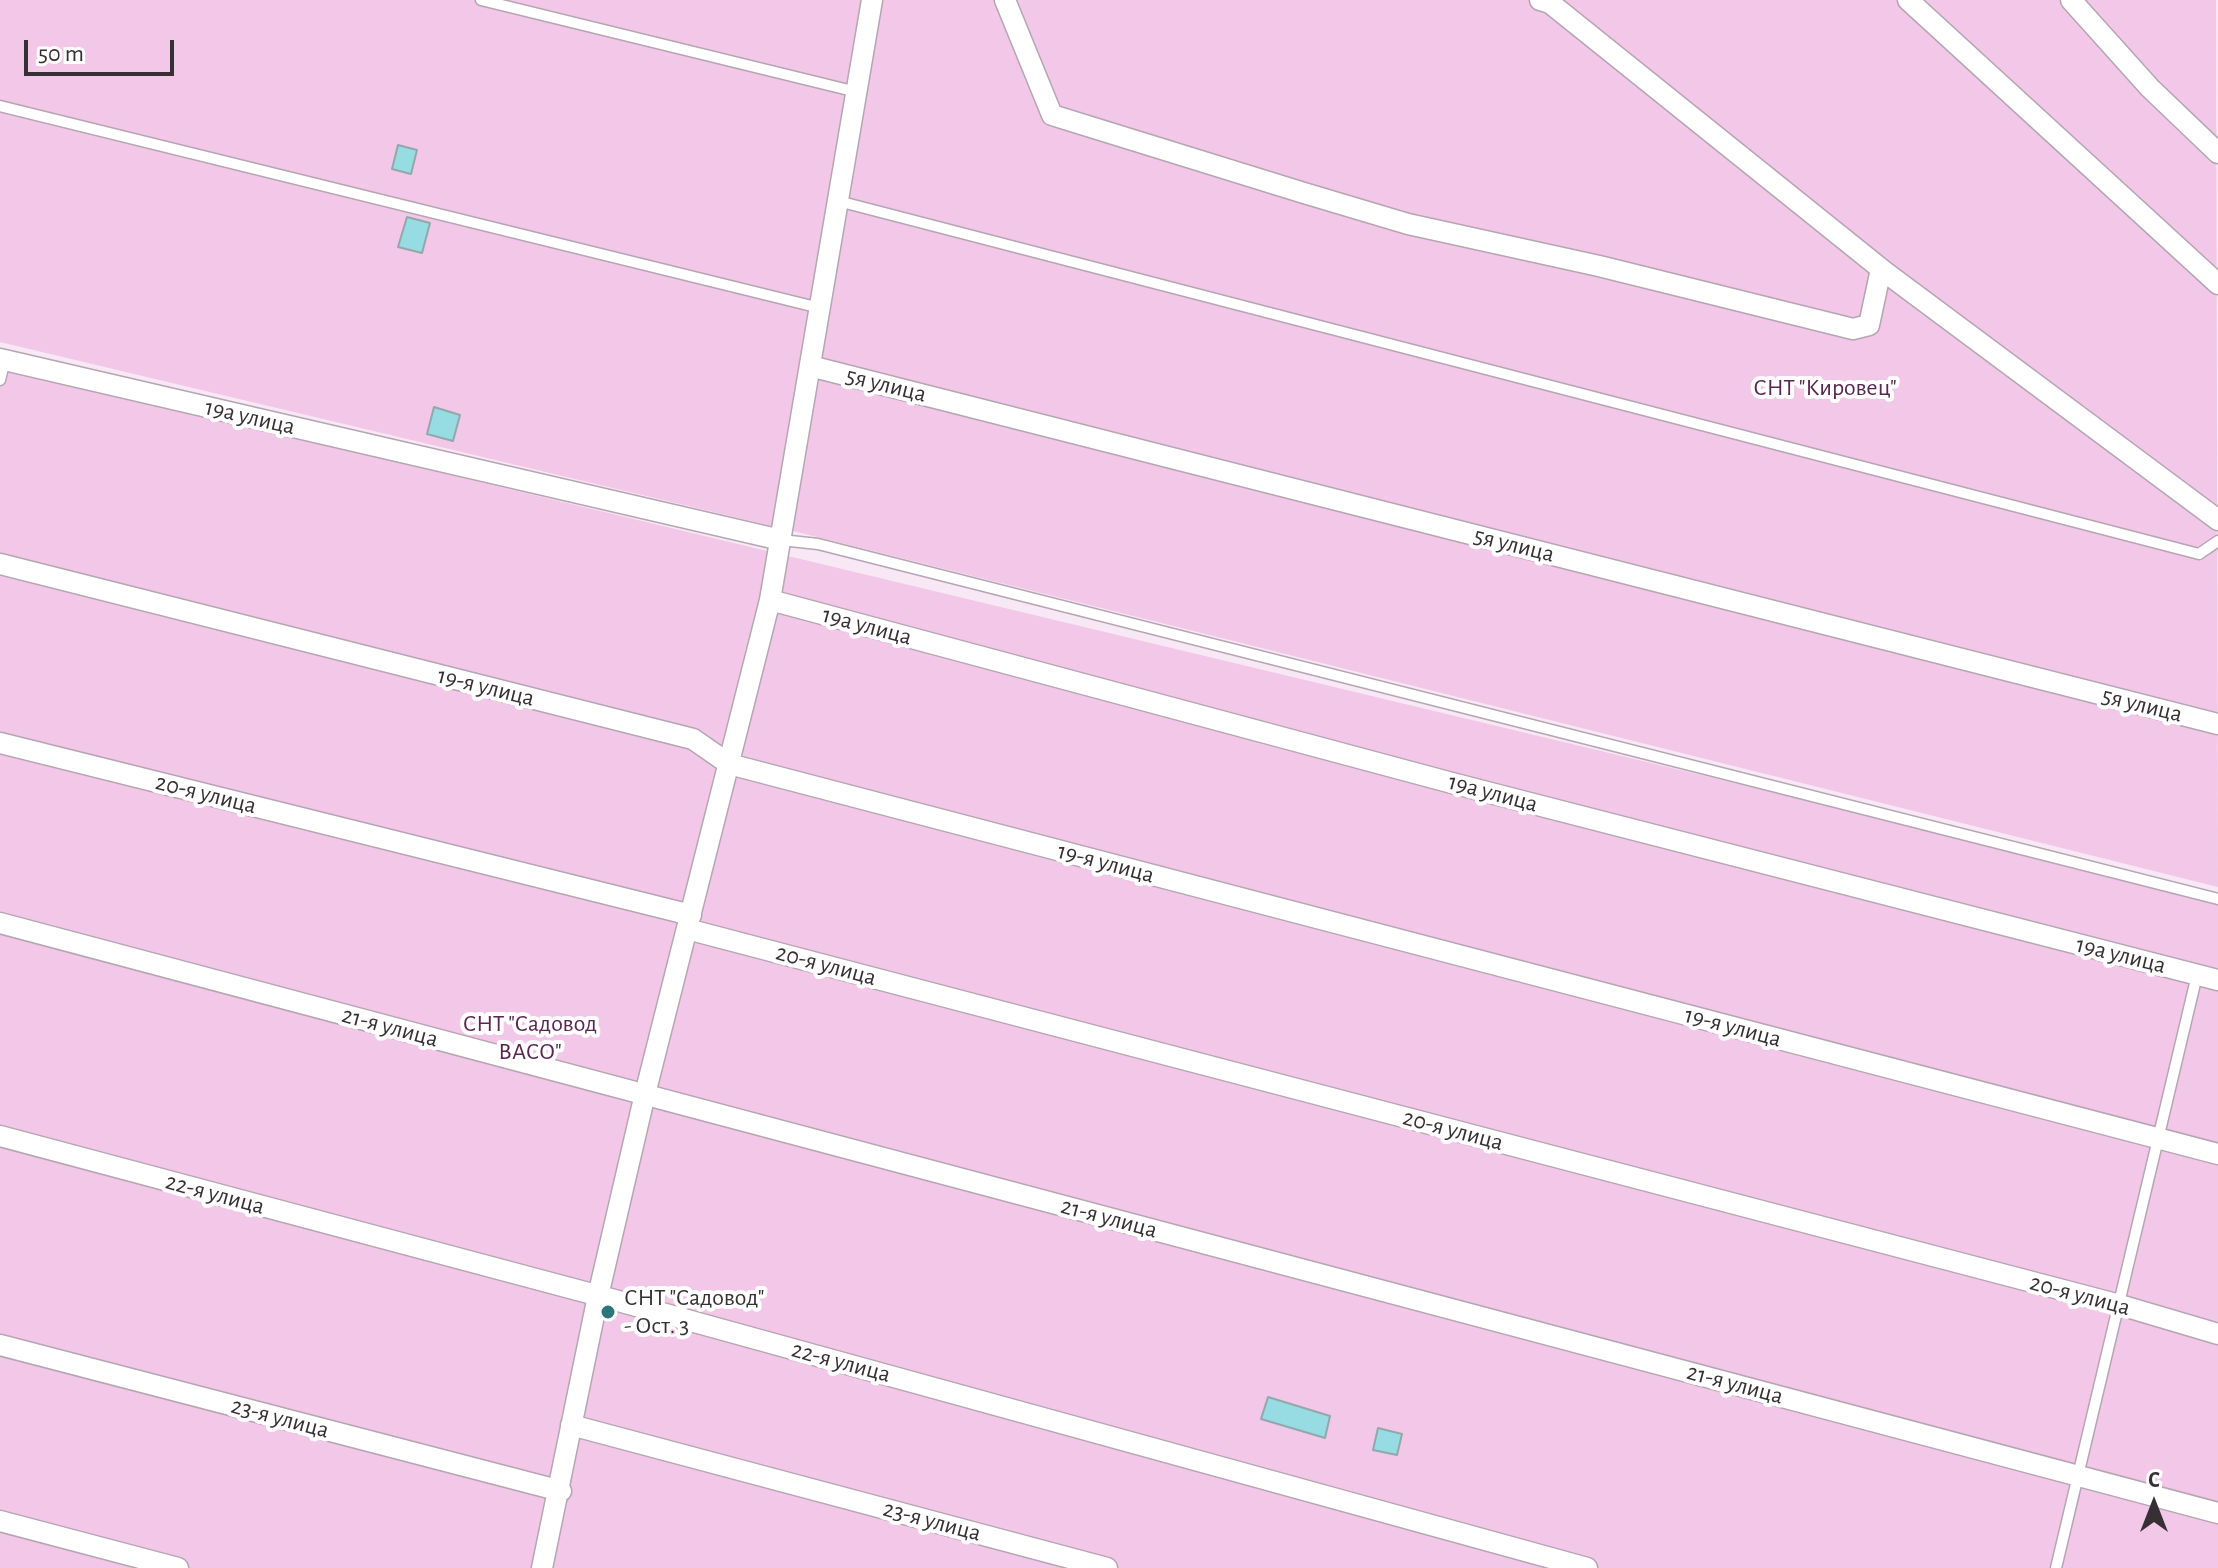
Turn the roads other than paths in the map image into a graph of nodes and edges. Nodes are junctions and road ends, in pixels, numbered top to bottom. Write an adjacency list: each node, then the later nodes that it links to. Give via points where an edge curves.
1 (481, 0): 7 (lane)
2 (872, 0): 7 (street)
3 (1005, 0): 11 (street, via 1052,115 1304,193 1408,224 1853,329 1869,325)
4 (1540, 0): 11 (street)
5 (1908, 0): 12 (street)
6 (2071, 0): 9 (street, via 2150,88)
7 (857, 92): 10 (street)
8 (0, 106): 13 (lane)
9 (2218, 153)
10 (838, 201): 13 (street); 19 (lane, via 2199,554)
11 (1881, 269): 17 (street)
12 (2218, 284)
13 (820, 308): 15 (street)
14 (3, 359): 16 (lane); 18 (street, 19а улица)
15 (810, 366): 18 (street); 22 (street, 5я улица)
16 (0, 380)
17 (2218, 520)
18 (781, 540): 21 (street); 25 (lane, via 818,544)
19 (2218, 541)
20 (0, 564): 24 (street, 19-я улица, via 693,739)
21 (770, 600): 24 (street); 28 (street, 19а улица)
22 (2218, 724)
23 (0, 743): 26 (street, 20-я улица)
24 (729, 764): 26 (street); 32 (street, 19-я улица)
25 (2218, 899)
26 (689, 922): 30 (street); 35 (street, 20-я улица)
27 (0, 923): 30 (street, 21-я улица)
28 (2197, 975): 29 (street, 19а улица); 32 (lane)
29 (2218, 980)
30 (645, 1094): 34 (street); 39 (street, 21-я улица)
31 (0, 1136): 34 (street, 22-я улица)
32 (2159, 1139): 33 (street, 19-я улица); 35 (lane)
33 (2218, 1154)
34 (598, 1296): 38 (street); 46 (street, 22-я улица)
35 (2120, 1305): 36 (street, 20-я улица); 39 (lane)
36 (2218, 1334)
37 (0, 1345): 40 (street, 23-я улица)
38 (571, 1425): 40 (street); 45 (street, 23-я улица)
39 (2079, 1476): 41 (street, 21-я улица); 47 (lane)
40 (561, 1491): 44 (street)
41 (2218, 1513)
42 (0, 1521): 43 (street)
43 (178, 1568)
44 (542, 1568)
45 (1107, 1568)
46 (1587, 1568)
47 (2056, 1568)

